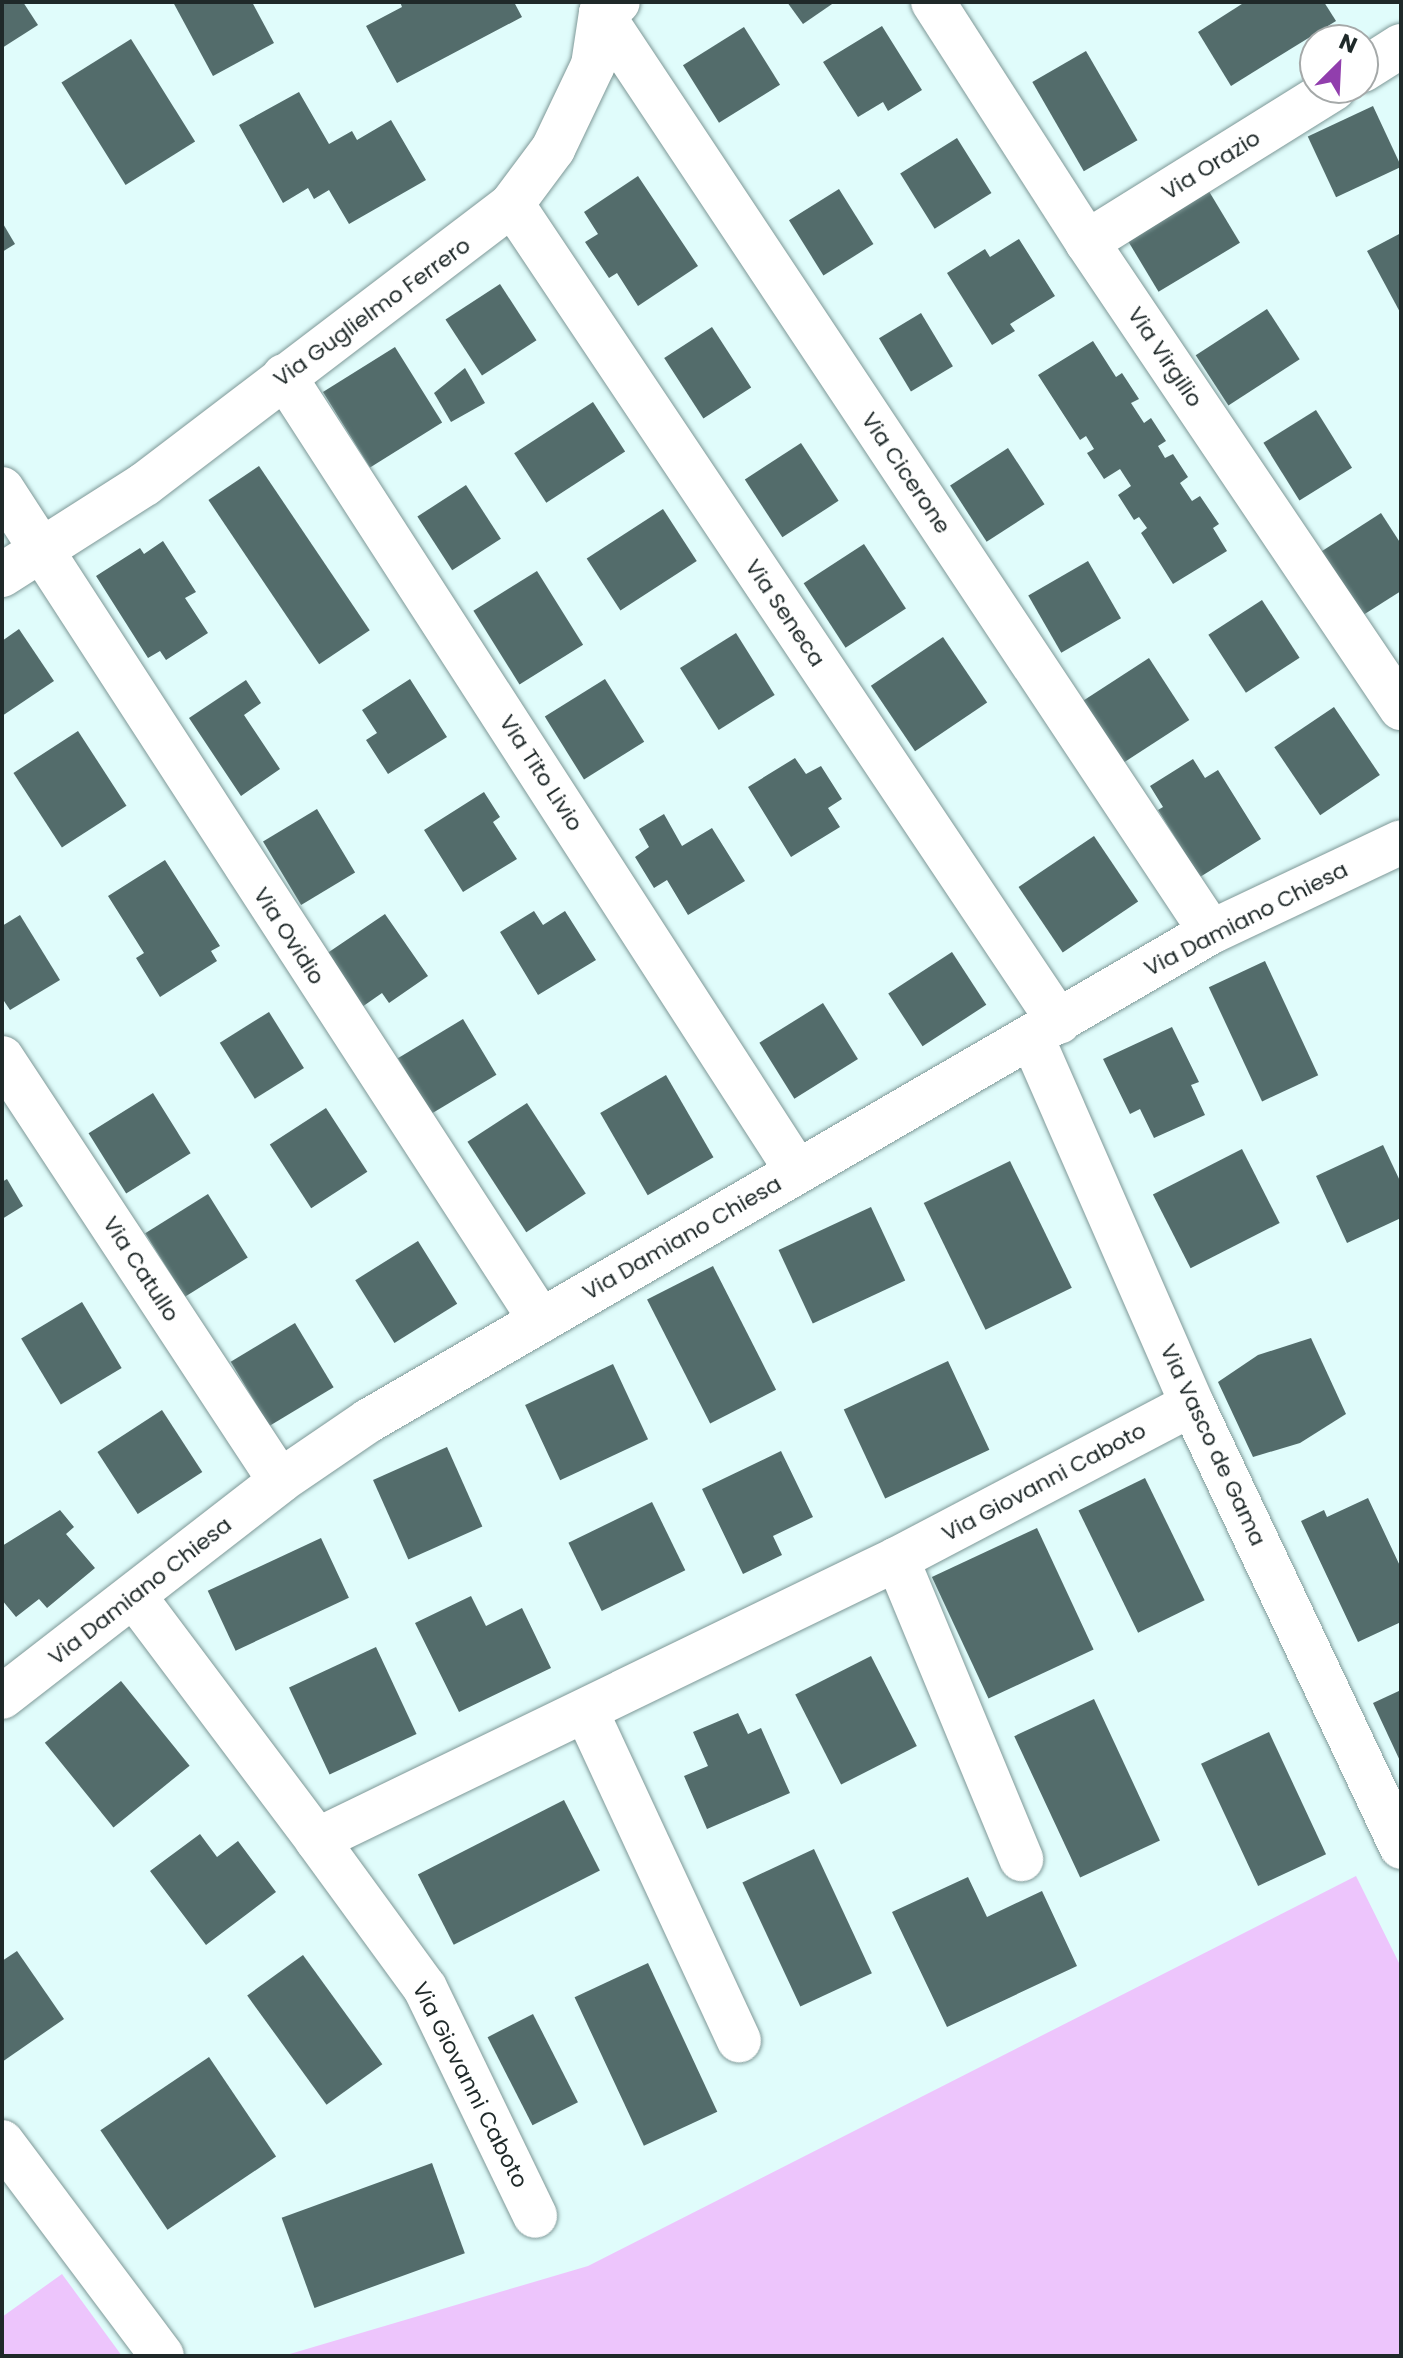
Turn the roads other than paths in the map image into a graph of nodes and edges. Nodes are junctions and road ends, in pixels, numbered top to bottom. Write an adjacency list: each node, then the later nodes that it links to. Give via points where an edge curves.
1 (933, 2): 7 (street, Via Virgilio)
2 (605, 6): 6 (street, Via Guglielmo Ferrero, via 593,65 553,149); 14 (street, Via Cicerone)
3 (1401, 46): 4 (street)
4 (1379, 60)
5 (1308, 104): 7 (street, Via Orazio)
6 (512, 204): 8 (street, Via Guglielmo Ferrero, via 463,247); 15 (street, Via Seneca)
7 (1087, 242): 12 (street, Via Virgilio)
8 (284, 376): 10 (street, Via Guglielmo Ferrero, via 145,484); 17 (street, Via Tito Livio)
9 (2, 489): 10 (street)
10 (38, 552): 11 (street, Via Guglielmo Ferrero); 18 (street, Via Ovidio)
11 (2, 575)
12 (1401, 708)
13 (1401, 842): 14 (street, Via Damiano Chiesa)
14 (1211, 932): 15 (street, Via Damiano Chiesa)
15 (1046, 1031): 17 (street, Via Damiano Chiesa); 19 (street, Via Vasco de Gama)
16 (2, 1058): 20 (street, Via Catullo)
17 (797, 1171): 18 (street, Via Damiano Chiesa)
18 (541, 1321): 20 (street, Via Damiano Chiesa, via 368,1421)
19 (1192, 1404): 21 (street, Via Giovanni Caboto); 26 (street, Via Vasco de Gama)
20 (280, 1481): 22 (street, Via Damiano Chiesa)
21 (897, 1559): 24 (street, Via Giovanni Caboto); 27 (street)
22 (134, 1596): 23 (street, Via Damiano Chiesa); 25 (street, Via Giovanni Caboto)
23 (2, 1697)
24 (587, 1713): 25 (street, Via Giovanni Caboto); 28 (street)
25 (317, 1840): 30 (street, Via Giovanni Caboto, via 425,1988)
26 (1401, 1847)
27 (1021, 1859)
28 (739, 2040)
29 (2, 2142): 31 (street)
30 (535, 2216)
31 (162, 2356)

